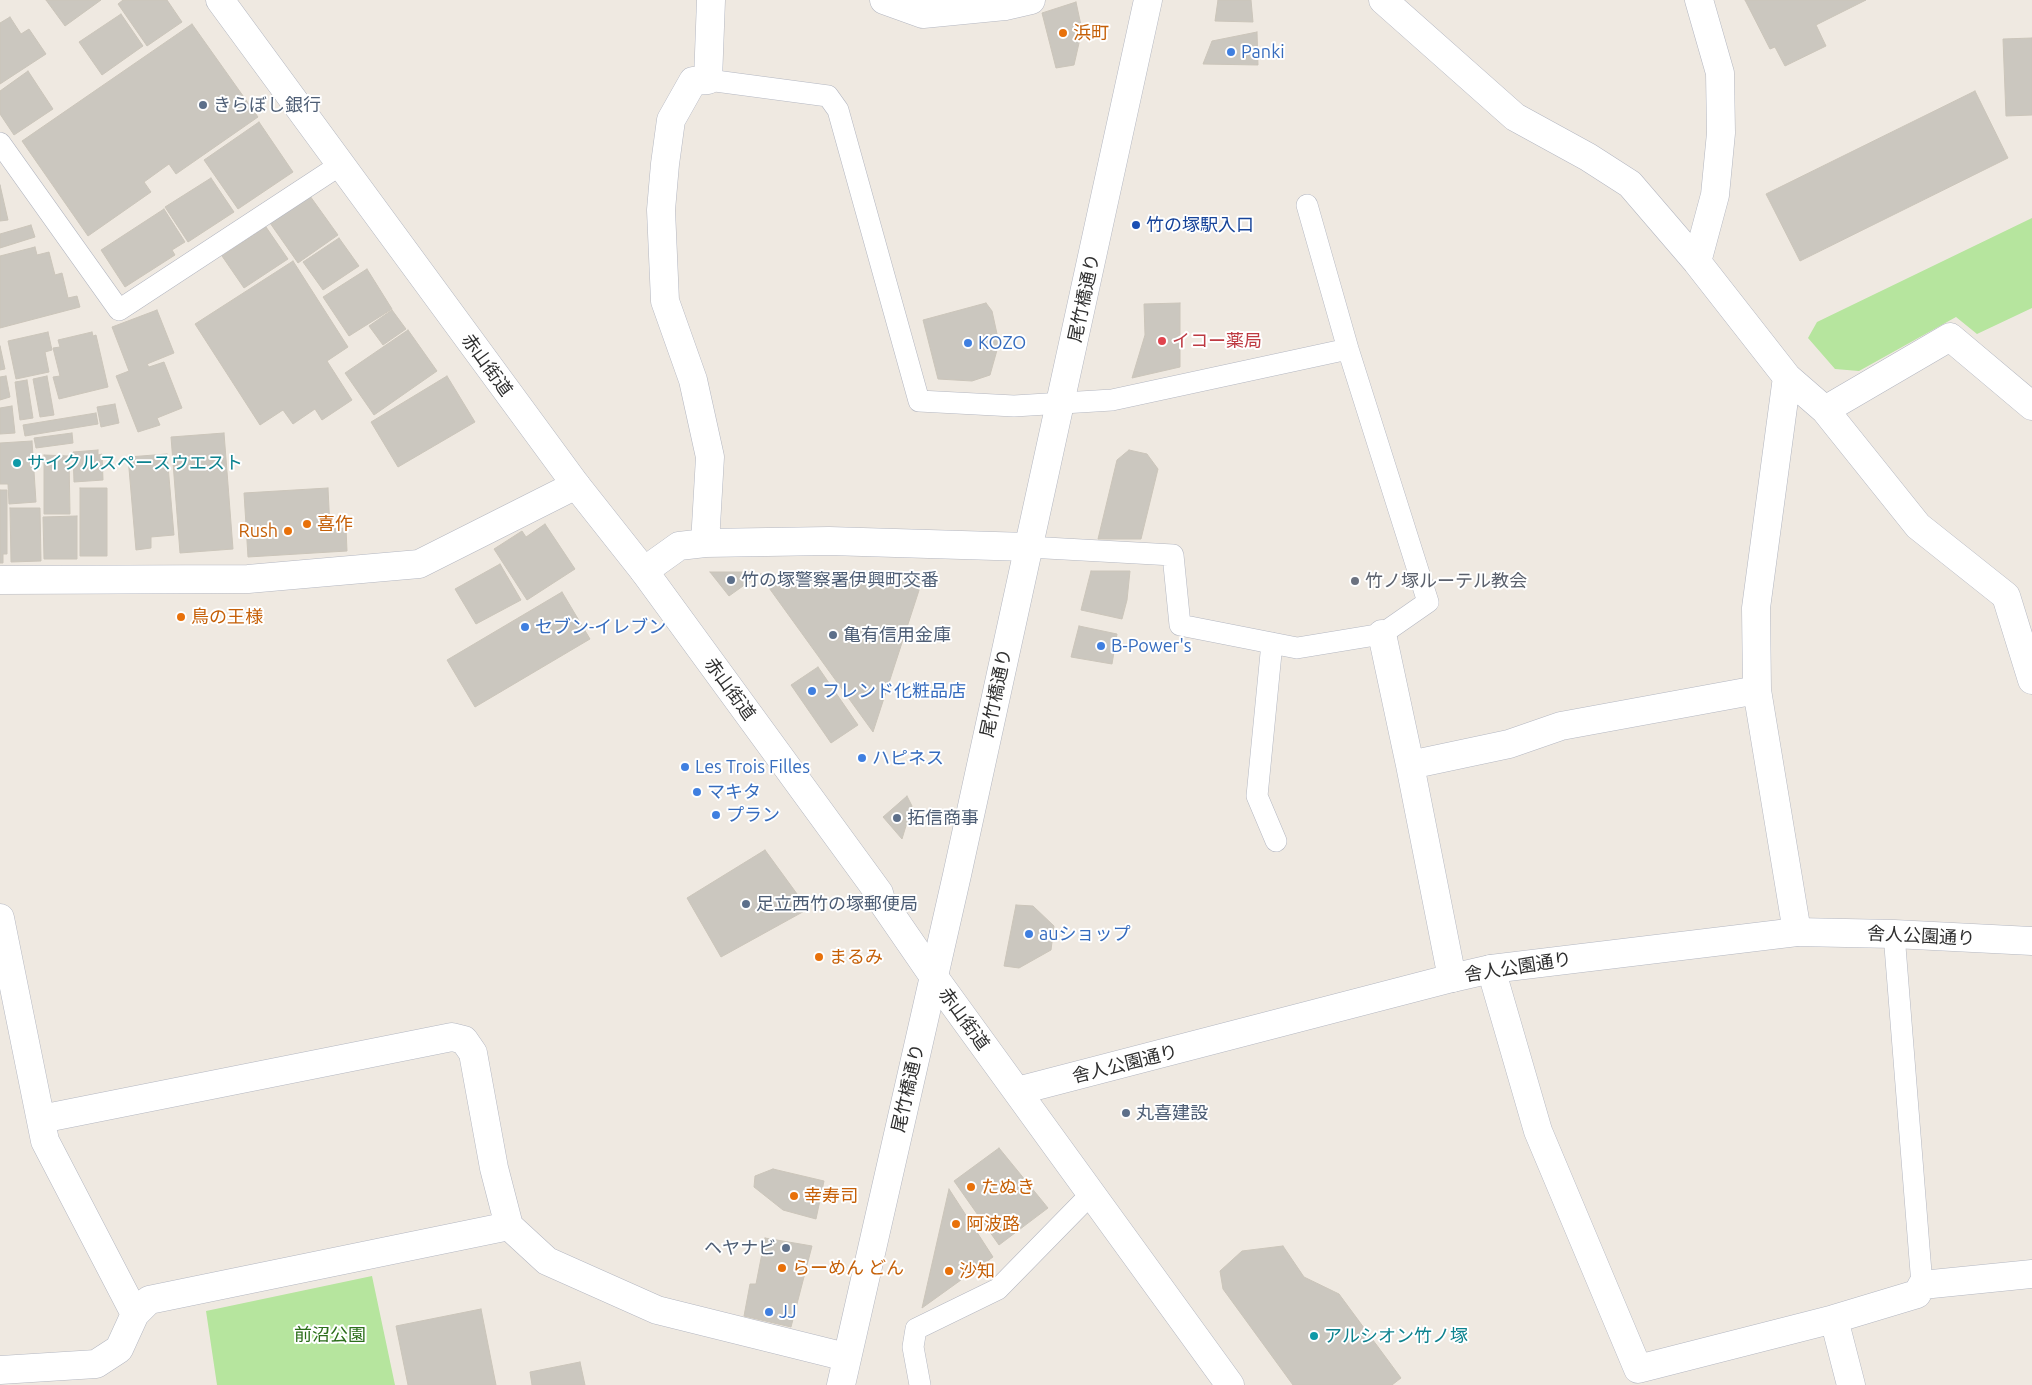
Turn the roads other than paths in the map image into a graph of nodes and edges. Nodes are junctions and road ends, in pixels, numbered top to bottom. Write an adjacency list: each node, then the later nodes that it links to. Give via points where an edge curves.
1 (220, 0): 10 (street, 赤山街道)
2 (711, 0): 8 (street)
3 (1031, 0): 7 (street, via 1005,6 923,14)
4 (1148, 0): 15 (street, 尾竹橋通り)
5 (1383, 0): 12 (street, via 1515,117 1630,184)
6 (1699, 0): 12 (street, via 1720,72 1721,133 1714,195)
7 (899, 3)
8 (708, 80): 15 (lane, via 828,96 838,110 919,401 1014,406); 19 (street, via 693,81 672,120 661,210 665,302 693,380 710,456)
9 (0, 144): 10 (lane, via 119,310)
10 (340, 165): 18 (street, 赤山街道)
11 (1307, 205): 13 (lane)
12 (1697, 262): 14 (street)
13 (1348, 349): 15 (lane, via 1112,400); 23 (lane, via 1428,602)
14 (1787, 378): 17 (street); 26 (street, via 1756,608)
15 (1061, 404): 20 (street, 尾竹橋通り)
16 (2032, 406): 17 (street, via 1950,337)
17 (1825, 410): 25 (street, via 1918,526 2006,596)
18 (576, 485): 21 (street, 赤山街道); 22 (street, via 419,564 248,579)
19 (705, 543): 20 (street, via 829,541); 21 (street, via 679,546)
20 (1028, 547): 24 (lane, via 1173,555 1180,625); 34 (street, 尾竹橋通り)
21 (644, 571): 34 (street, 赤山街道, via 879,893)
22 (0, 580)
23 (1382, 634): 24 (lane, via 1296,648); 27 (street)
24 (1272, 643): 28 (lane, via 1257,796)
25 (2032, 680)
26 (1757, 690): 27 (street, via 1561,726 1509,744); 30 (street)
27 (1410, 765): 35 (street)
28 (1276, 841)
29 (0, 918): 37 (street)
30 (1797, 932): 31 (street, 舎人公園通り); 33 (street, 舎人公園通り)
31 (1894, 934): 32 (street, 舎人公園通り); 41 (lane)
32 (2032, 941)
33 (1491, 969): 35 (street, 舎人公園通り); 43 (street, via 1538,1131 1638,1369)
34 (934, 977): 36 (street, 赤山街道); 44 (street, 尾竹橋通り)
35 (1452, 978): 36 (street, 舎人公園通り)
36 (1017, 1091): 38 (street, 赤山街道)
37 (41, 1119): 39 (street, via 452,1037 464,1040 473,1054 494,1168); 42 (street, via 45,1141)
38 (1091, 1194): 48 (lane, via 998,1289 916,1329 913,1347); 49 (street, 赤山街道)
39 (509, 1226): 42 (street, via 149,1300); 44 (street, via 547,1260 657,1310)
40 (2032, 1274): 41 (street)
41 (1922, 1285): 43 (street, via 1917,1294)
42 (135, 1314): 46 (street, via 119,1349 96,1364)
43 (1834, 1319): 50 (street)
44 (846, 1357): 47 (street, 尾竹橋通り)
45 (0, 1370): 46 (street)
46 (60, 1376)
47 (840, 1385)
48 (920, 1385)
49 (1230, 1385)
50 (1851, 1385)

